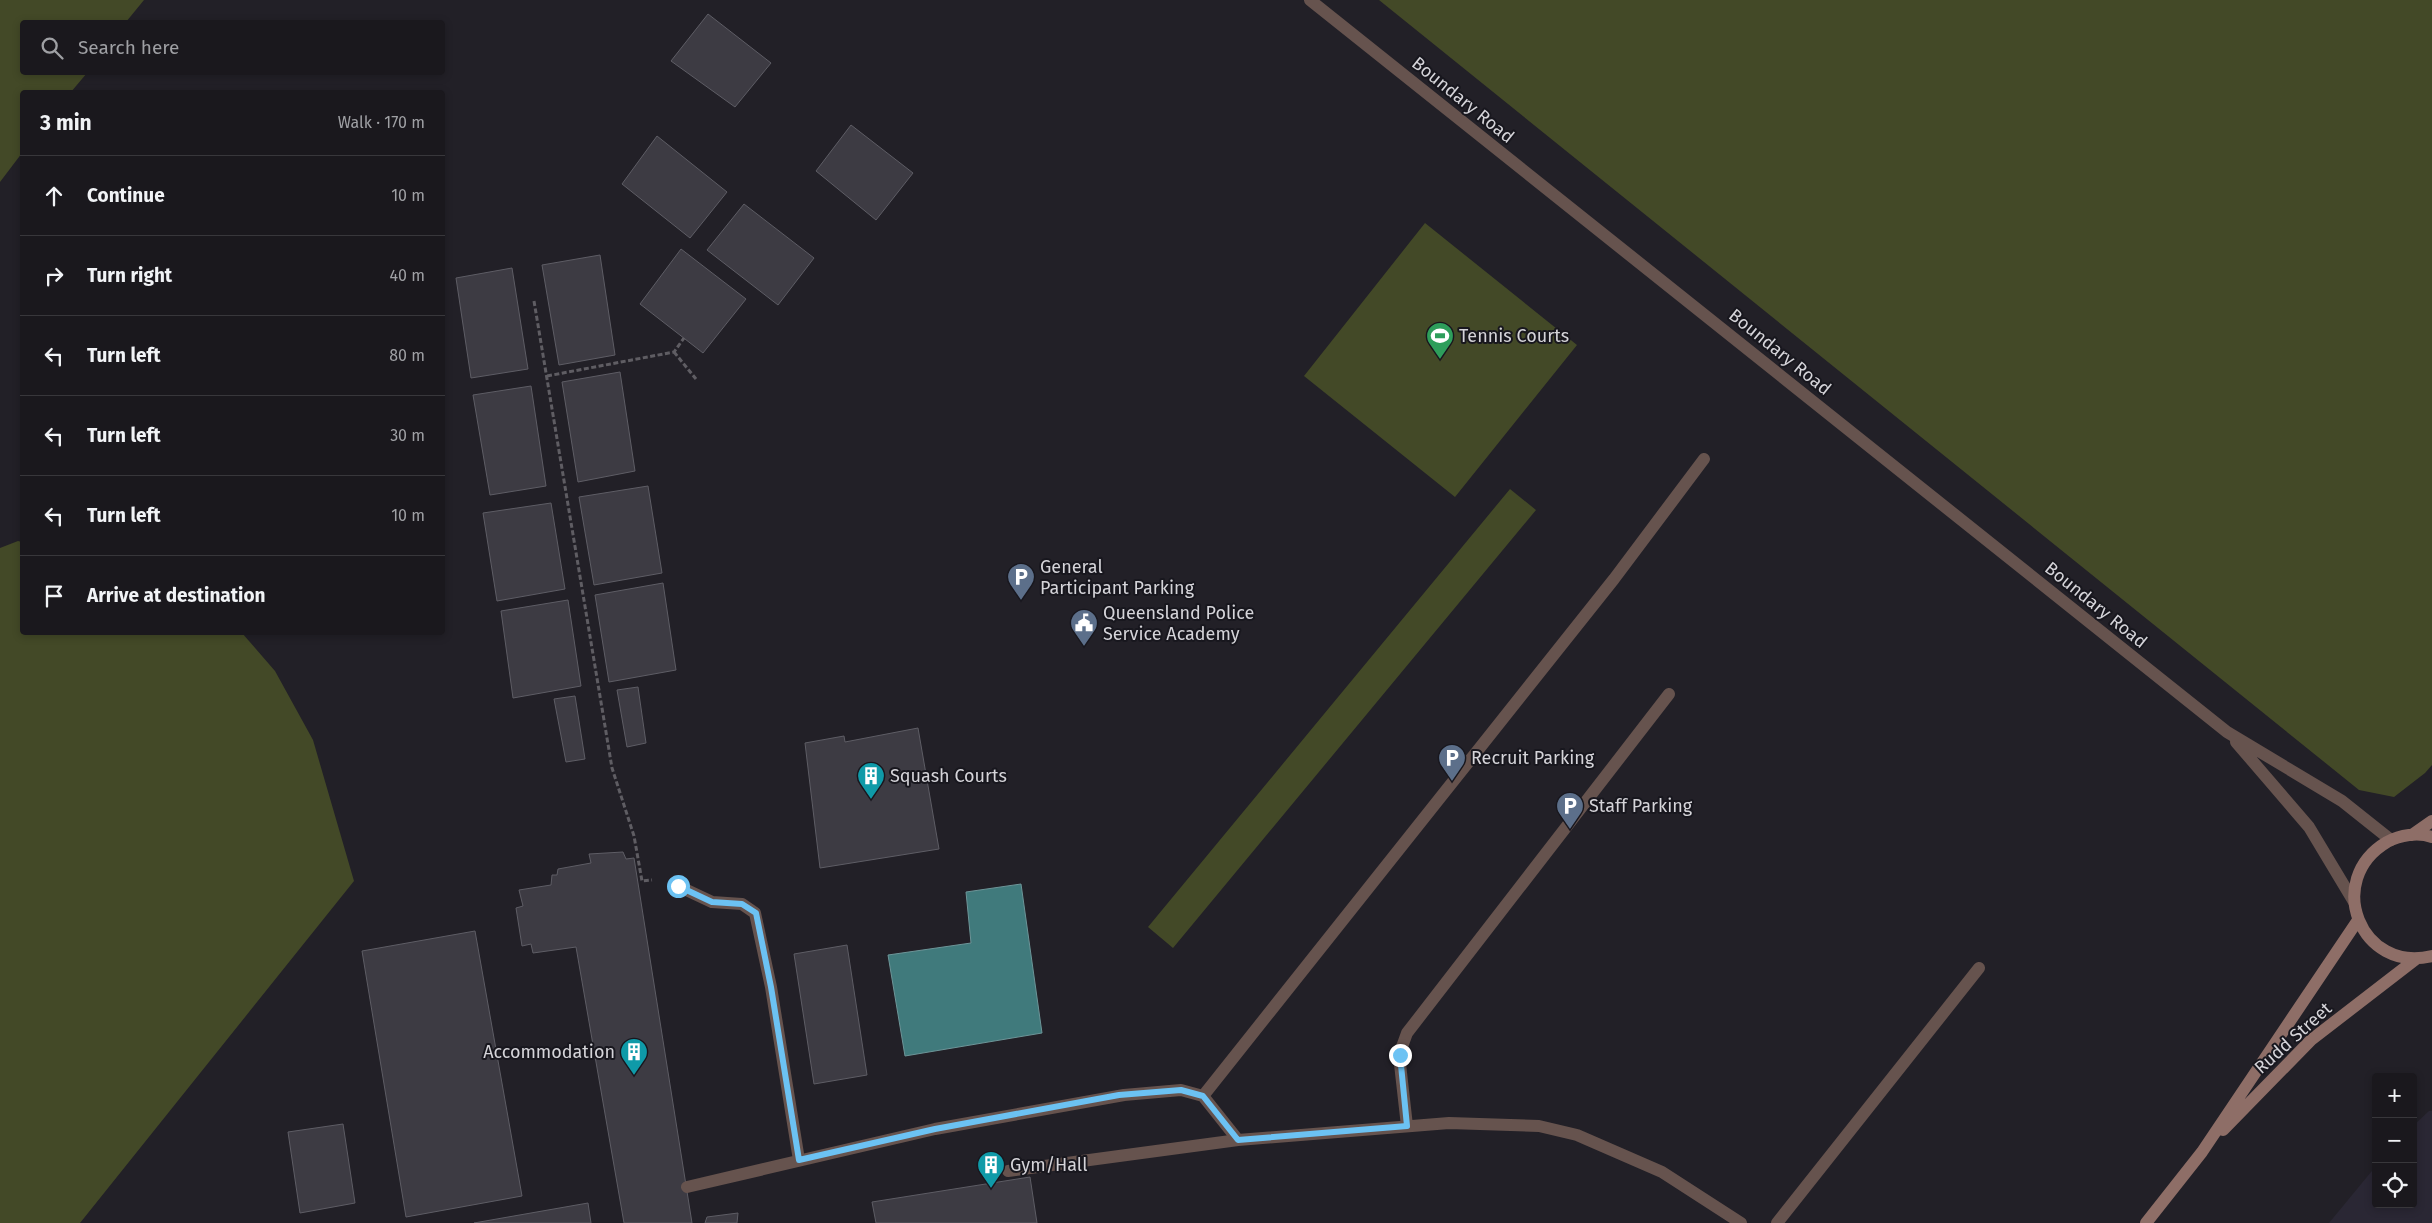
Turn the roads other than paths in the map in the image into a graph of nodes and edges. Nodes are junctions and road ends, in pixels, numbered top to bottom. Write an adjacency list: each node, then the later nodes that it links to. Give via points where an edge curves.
1 (1310, 0): 4 (street, Boundary Road)
2 (1704, 459): 14 (street, via 1608,587)
3 (1669, 694): 15 (street, via 1407,1033 1400,1055)
4 (2227, 732): 8 (street, Boundary Road, via 2342,800); 10 (street, Boundary Road, via 2309,827)
5 (2432, 821): 6 (main road)
6 (2412, 834): 7 (main road); 8 (main road)
7 (2432, 837)
8 (2391, 840): 10 (main road, via 2366,858 2354,887)
9 (678, 886): 18 (street, via 712,902 742,904 756,913)
10 (2354, 902): 11 (main road)
11 (2358, 920): 12 (main road, via 2381,948 2398,957); 17 (main road, Rudd Street)
12 (2426, 959): 17 (main road, Rudd Street, via 2311,1040)
13 (1979, 968): 22 (street)
14 (1203, 1096): 16 (street); 18 (street, via 1181,1090 1119,1095 935,1129)
15 (1407, 1126): 16 (street); 21 (street, via 1449,1123 1539,1126 1577,1135 1662,1172)
16 (1238, 1140): 19 (street)
17 (2202, 1152): 23 (main road, Rudd Street)
18 (799, 1160): 20 (street)
19 (1008, 1171)
20 (687, 1187)
21 (1741, 1223)
22 (1777, 1223)
23 (2146, 1223)

